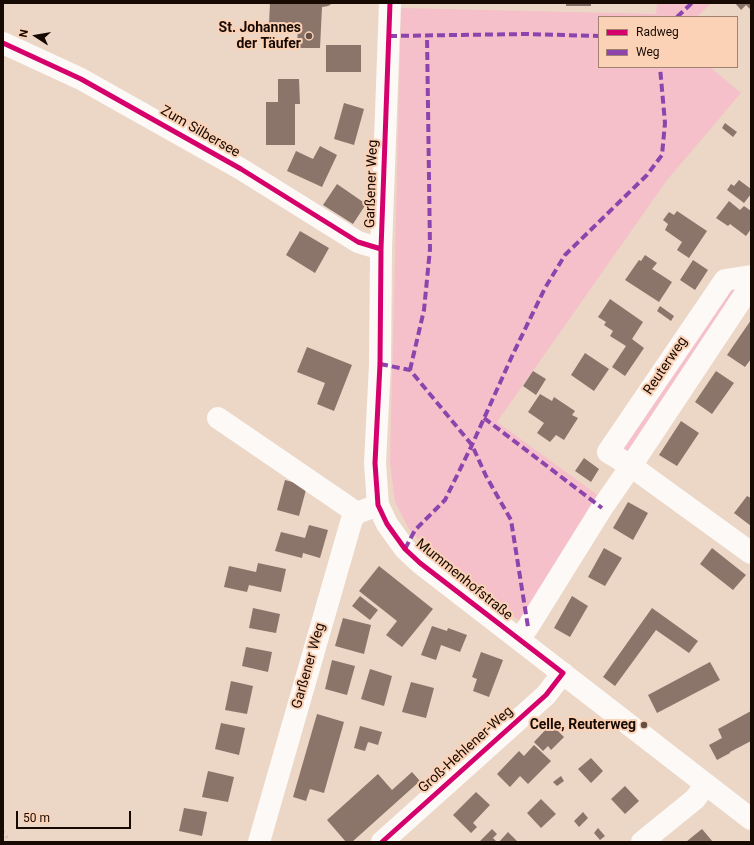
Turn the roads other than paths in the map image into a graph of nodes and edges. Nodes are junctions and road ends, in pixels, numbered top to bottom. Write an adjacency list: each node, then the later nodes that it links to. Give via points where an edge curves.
1 (390, 3): 3 (street, Garßener Weg)
2 (3, 43): 3 (street, Zum Silbersee, via 81,79 236,166 358,242)
3 (381, 249): 7 (street, Garßener Weg, via 380,364)
4 (751, 276): 8 (street, Reuterweg, via 725,280 608,452)
5 (751, 286): 8 (street, Reuterweg)
6 (218, 418): 10 (street)
7 (375, 462): 9 (street, Mummenhofstraße)
8 (631, 466): 11 (street); 12 (street, Reuterweg)
9 (378, 505): 10 (street); 12 (street, Mummenhofstraße, via 387,524 420,563)
10 (357, 513): 16 (street, Garßener Weg, via 352,518)
11 (751, 553)
12 (519, 639): 13 (street, Mummenhofstraße)
13 (563, 673): 14 (street, Mummenhofstraße); 17 (street, Groß-Hehlener-Weg, via 546,695)
14 (706, 784): 15 (street, Mummenhofstraße); 18 (street, via 695,799)
15 (751, 819)
16 (259, 842)
17 (382, 842)
18 (642, 842)

